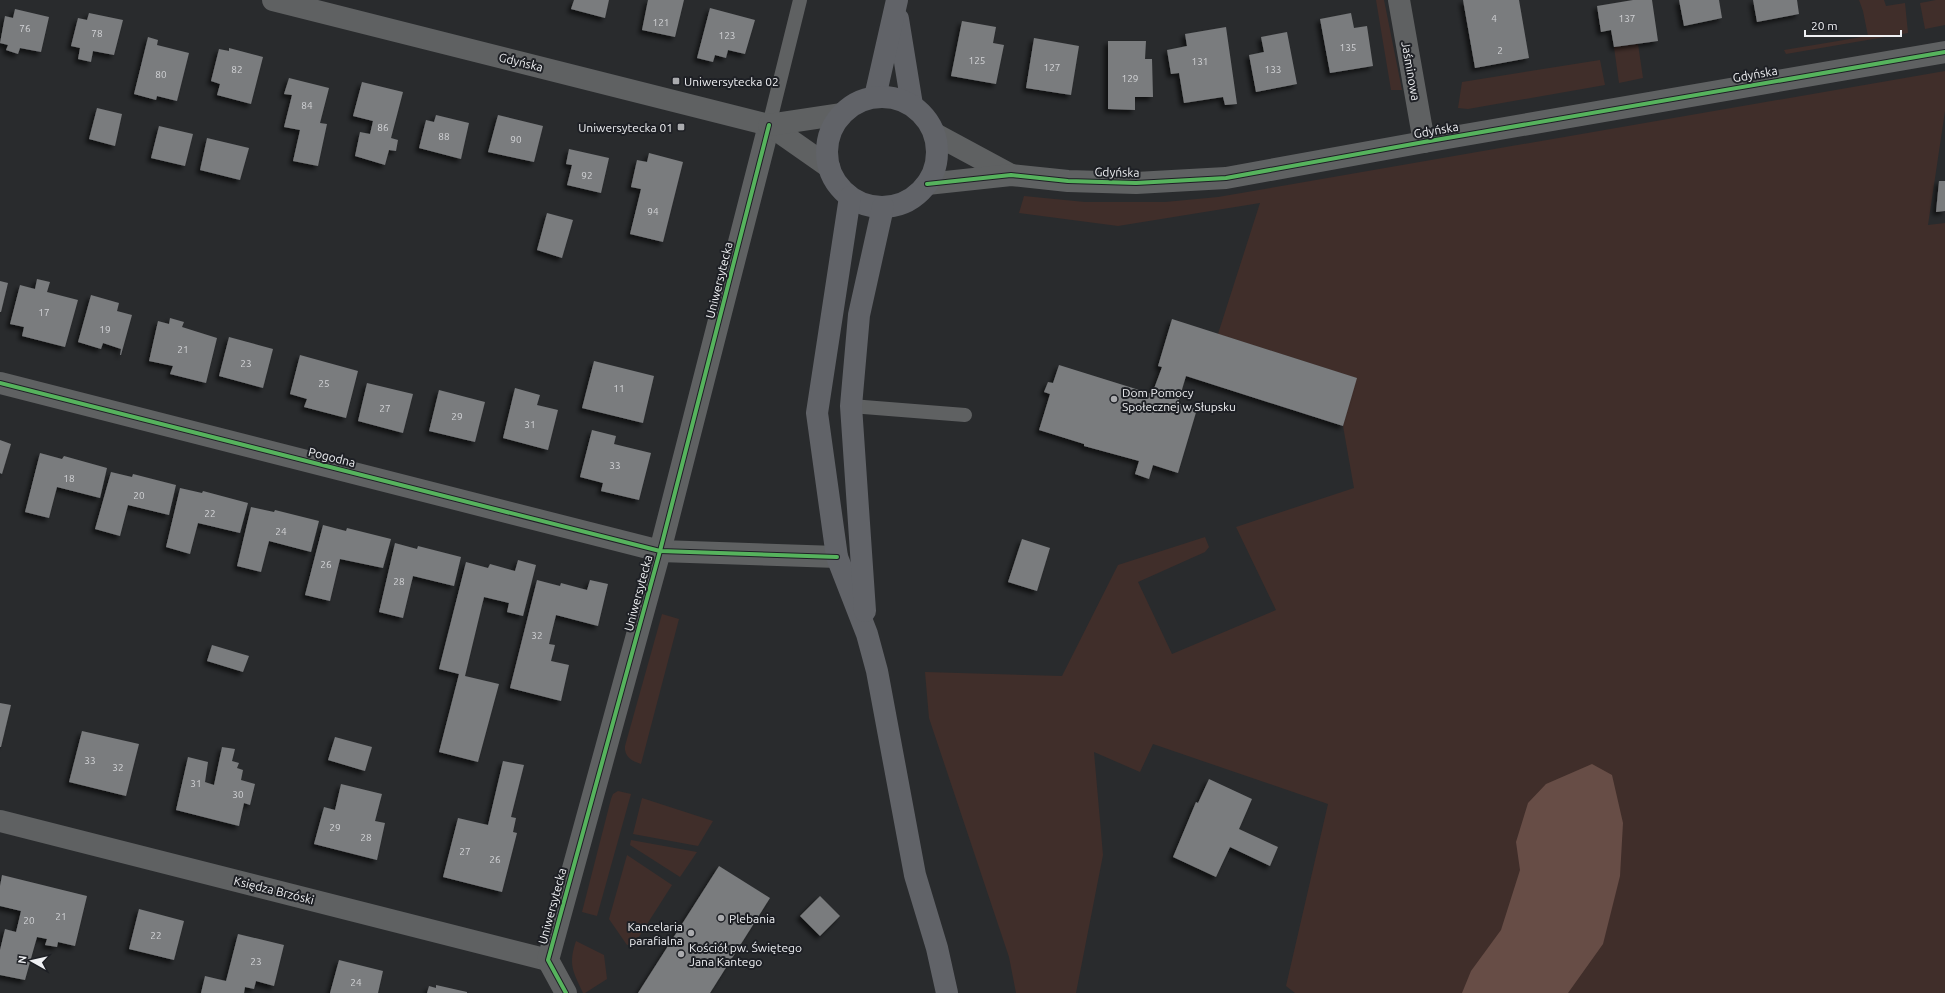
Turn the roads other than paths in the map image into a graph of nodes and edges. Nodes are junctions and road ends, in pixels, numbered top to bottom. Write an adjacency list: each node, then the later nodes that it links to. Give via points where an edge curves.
1 (273, 0): 9 (street, Gdyńska)
2 (800, 0): 9 (lane)
3 (1399, 0): 11 (street, Jaśminowa)
4 (897, 4): 6 (main road); 7 (main road)
5 (1945, 52): 11 (street, Gdyńska)
6 (876, 97): 7 (main road, via 895,98); 8 (main road, via 857,102)
7 (912, 105): 10 (main road, via 926,118)
8 (842, 114): 9 (street, Gdyńska); 12 (main road, via 831,130 827,148)
9 (769, 124): 12 (street, Gdyńska); 20 (street, Uniwersytecka)
10 (935, 134): 13 (street, Gdyńska); 14 (main road, via 938,151 935,168)
11 (1424, 142): 13 (street, Gdyńska, via 1226,178 1136,183 1068,181)
12 (829, 167): 15 (main road, via 837,184)
13 (1011, 175): 14 (street, Gdyńska)
14 (927, 184): 16 (main road, via 915,196 900,204)
15 (850, 197): 16 (main road, via 865,204); 21 (main road, via 817,414)
16 (883, 207): 18 (main road, via 859,315)
17 (0, 383): 20 (street, Pogodna)
18 (851, 406): 19 (lane); 22 (main road)
19 (966, 415)
20 (660, 551): 21 (street, Pogodna); 24 (street, Uniwersytecka)
21 (837, 557): 22 (main road)
22 (867, 634): 26 (main road, via 877,671 915,875 937,948)
23 (0, 821): 24 (street, Księdza Brzóski)
24 (548, 960): 25 (street, Uniwersytecka)
25 (566, 993)
26 (947, 993)

